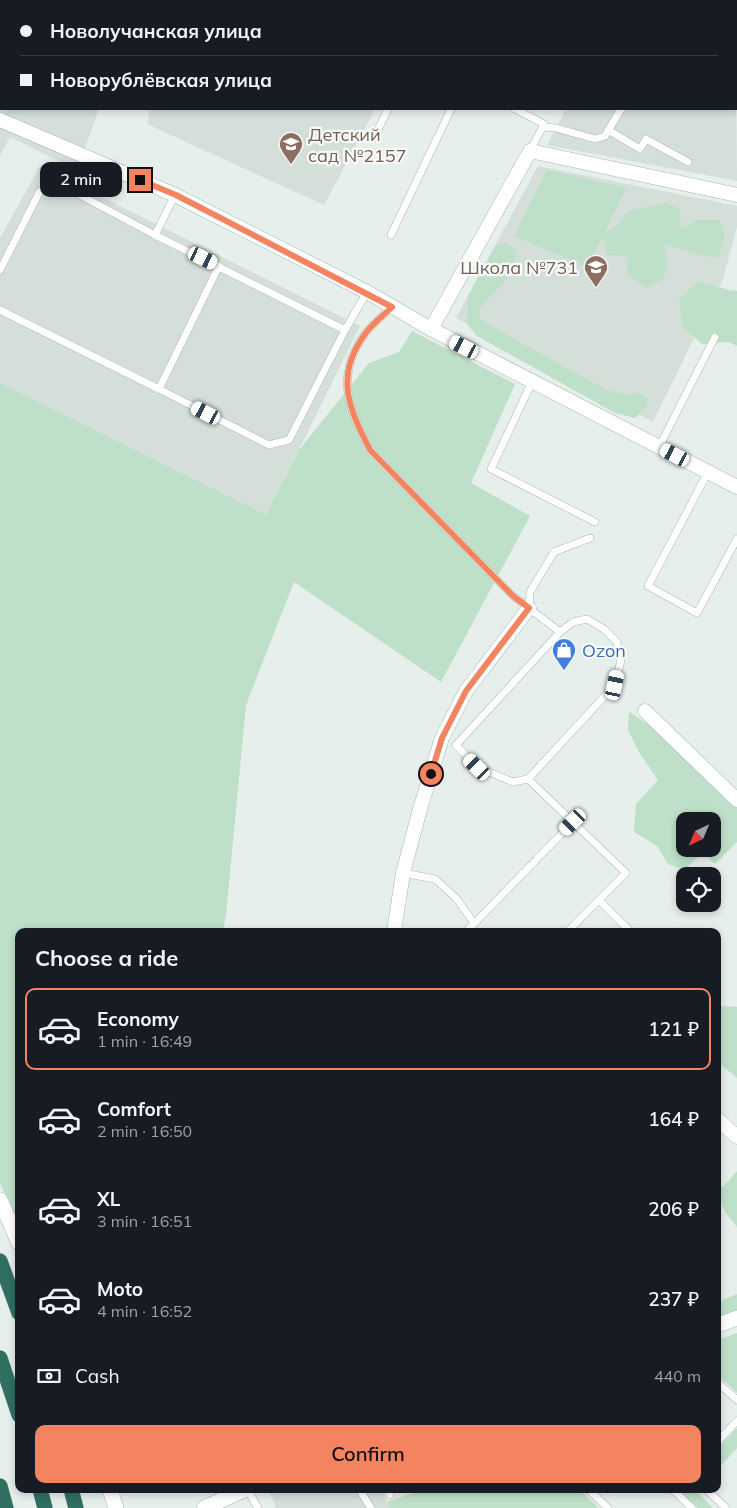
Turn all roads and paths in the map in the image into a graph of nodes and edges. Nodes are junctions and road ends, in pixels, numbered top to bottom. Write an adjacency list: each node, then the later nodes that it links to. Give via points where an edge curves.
1 (388, 110): 8 (lane)
2 (451, 110): 13 (lane)
3 (517, 110): 6 (lane, via 544,124)
4 (620, 110): 7 (lane)
5 (0, 120): 11 (street)
6 (543, 127): 7 (lane, via 595,139 605,136); 9 (lane)
7 (608, 130): 10 (lane, via 640,148 646,139)
8 (374, 138)
9 (530, 151): 12 (street); 21 (street)
10 (688, 162)
11 (176, 195): 14 (lane); 17 (street)
12 (737, 195)
13 (391, 235)
14 (155, 236): 15 (lane); 16 (lane, via 61,185 40,191)
15 (219, 266): 20 (lane); 24 (lane)
16 (0, 270)
17 (366, 292): 18 (street); 20 (lane)
18 (392, 307): 21 (street); 31 (lane, via 365,333 347,374 348,397 357,424 370,450 513,596)
19 (0, 310): 24 (lane)
20 (345, 330): 24 (lane, via 289,440 269,445)
21 (430, 330): 23 (street)
22 (716, 336): 25 (lane)
23 (532, 382): 25 (street); 28 (lane, via 491,468)
24 (159, 389)
25 (659, 447): 26 (street)
26 (708, 472): 27 (street); 30 (lane, via 648,586 697,613)
27 (737, 487)
28 (595, 522)
29 (590, 538): 31 (lane, via 554,552 530,592)
30 (737, 539)
31 (529, 608): 32 (lane); 34 (street, via 466,691)
32 (560, 632): 35 (lane); 36 (lane, via 573,622 588,619 617,642 621,660 615,685)
33 (644, 711): 37 (street)
34 (442, 738): 35 (lane); 39 (street)
35 (456, 745): 36 (lane, via 477,767 513,782)
36 (528, 778): 38 (lane)
37 (737, 800)
38 (573, 822): 40 (lane, via 626,873); 41 (lane)
39 (403, 874): 41 (lane, via 435,879 456,898); 42 (street)
40 (599, 900): 44 (lane); 45 (lane)
41 (474, 923): 43 (lane)
42 (394, 928)
43 (470, 928)
44 (571, 928)
45 (627, 928)
46 (721, 1123): 47 (street)
47 (737, 1137)
48 (0, 1200): 49 (street)
49 (15, 1235)
50 (0, 1261): 51 (highway)
51 (15, 1302)
52 (737, 1318): 53 (street)
53 (721, 1324)
54 (0, 1358): 57 (highway)
55 (721, 1386): 56 (lane)
56 (737, 1400)
57 (15, 1403)
58 (737, 1421): 59 (lane)
59 (721, 1438)
60 (0, 1486): 70 (highway)
61 (41, 1493): 71 (highway)
62 (72, 1493): 72 (highway)
63 (111, 1493): 73 (street)
64 (238, 1493): 74 (street)
65 (249, 1493): 75 (lane)
66 (362, 1493): 76 (lane)
67 (592, 1493): 77 (lane)
68 (676, 1493): 78 (lane)
69 (710, 1493): 79 (lane)
70 (6, 1508)
71 (45, 1508)
72 (76, 1508)
73 (116, 1508)
74 (204, 1508)
75 (258, 1508)
76 (371, 1508)
77 (608, 1508)
78 (692, 1508)
79 (726, 1508)

